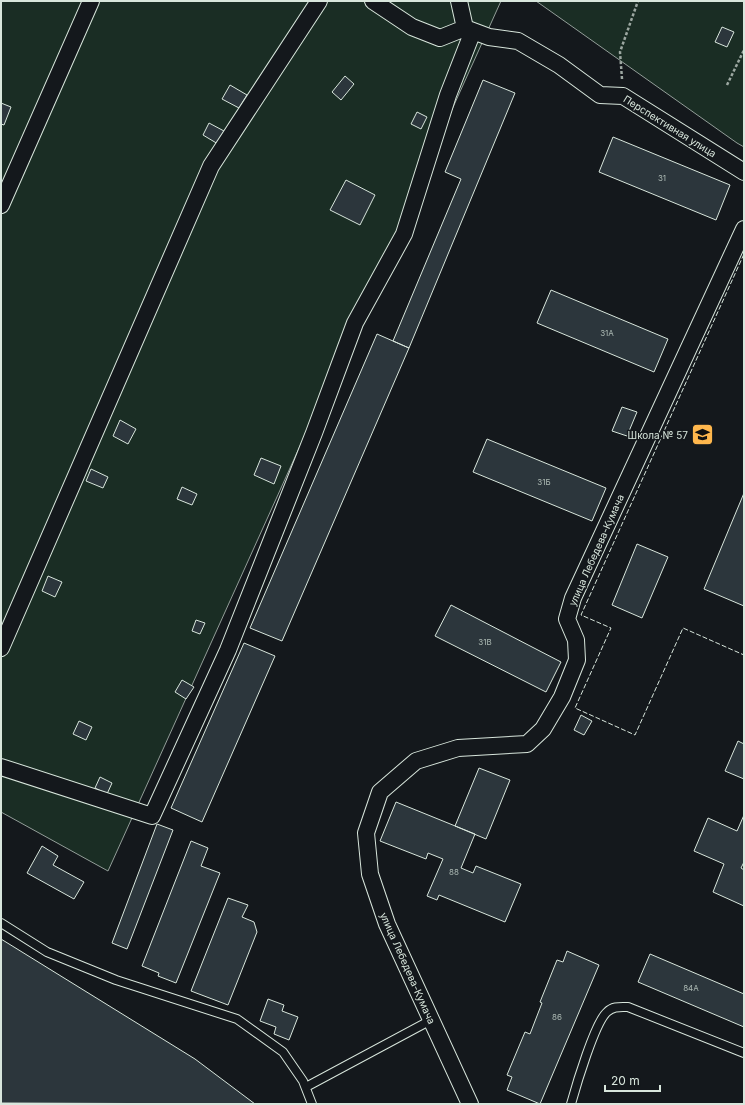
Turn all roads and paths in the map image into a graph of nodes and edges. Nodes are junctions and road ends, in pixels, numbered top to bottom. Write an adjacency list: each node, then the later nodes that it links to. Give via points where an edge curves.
1 (91, 1): 11 (street)
2 (318, 1): 13 (street, via 211,166)
3 (373, 1): 6 (street, via 412,27 440,38)
4 (459, 1): 6 (street)
5 (638, 1): 9 (path, via 620,52)
6 (469, 30): 9 (street, Перспективная улица, via 489,37 518,42 559,65 600,95); 14 (street, via 404,234 356,323 228,650 152,816)
7 (744, 50): 8 (path)
8 (727, 86)
9 (623, 96): 10 (street, Перспективная улица)
10 (744, 172)
11 (1, 205)
12 (744, 229): 16 (street, улица Лебедева-Кумача, via 573,598 567,620 576,640 577,660 562,697 544,729 527,744 458,748 416,761 380,792 366,833 370,874 387,924)
13 (1, 648)
14 (1, 767)
15 (1, 923): 18 (lane, via 61,958 116,980 237,1020 284,1052)
16 (431, 1020): 18 (lane); 20 (street, улица Лебедева-Кумача)
17 (744, 1053): 21 (lane, via 628,1007 614,1007 606,1012 595,1034)
18 (306, 1087): 19 (lane)
19 (312, 1104)
20 (470, 1104)
21 (570, 1104)

